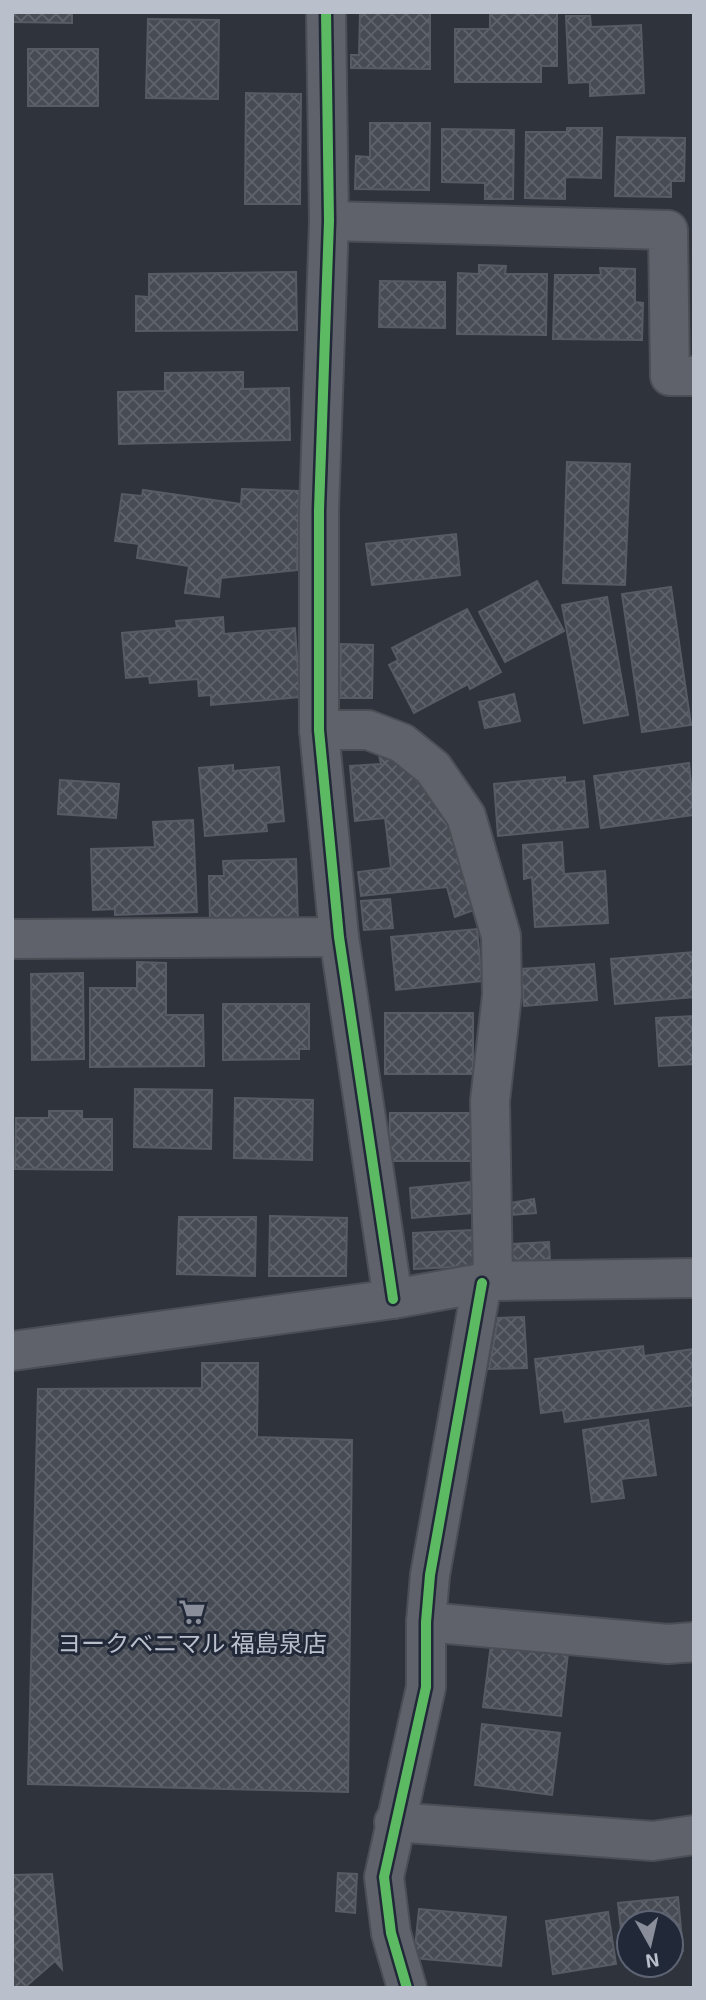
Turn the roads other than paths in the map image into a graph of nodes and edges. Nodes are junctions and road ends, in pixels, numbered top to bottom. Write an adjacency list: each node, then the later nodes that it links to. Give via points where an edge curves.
1 (326, 12): 2 (street)
2 (329, 221): 3 (street, via 668,230 670,376); 4 (street, via 319,510)
3 (694, 376)
4 (319, 730): 5 (street); 8 (street, via 368,730 402,743 433,768 466,816 501,936 502,995 490,1101)
5 (339, 937): 6 (street); 9 (street)
6 (12, 939)
7 (694, 1278): 8 (street)
8 (488, 1282): 9 (street); 11 (street, via 430,1574)
9 (393, 1299): 10 (street)
10 (12, 1351)
11 (426, 1622): 12 (street, via 668,1644); 13 (street, via 426,1687)
12 (694, 1642)
13 (394, 1822): 14 (street, via 653,1842); 15 (street, via 384,1877 391,1933)
14 (694, 1835)
15 (407, 1988)

